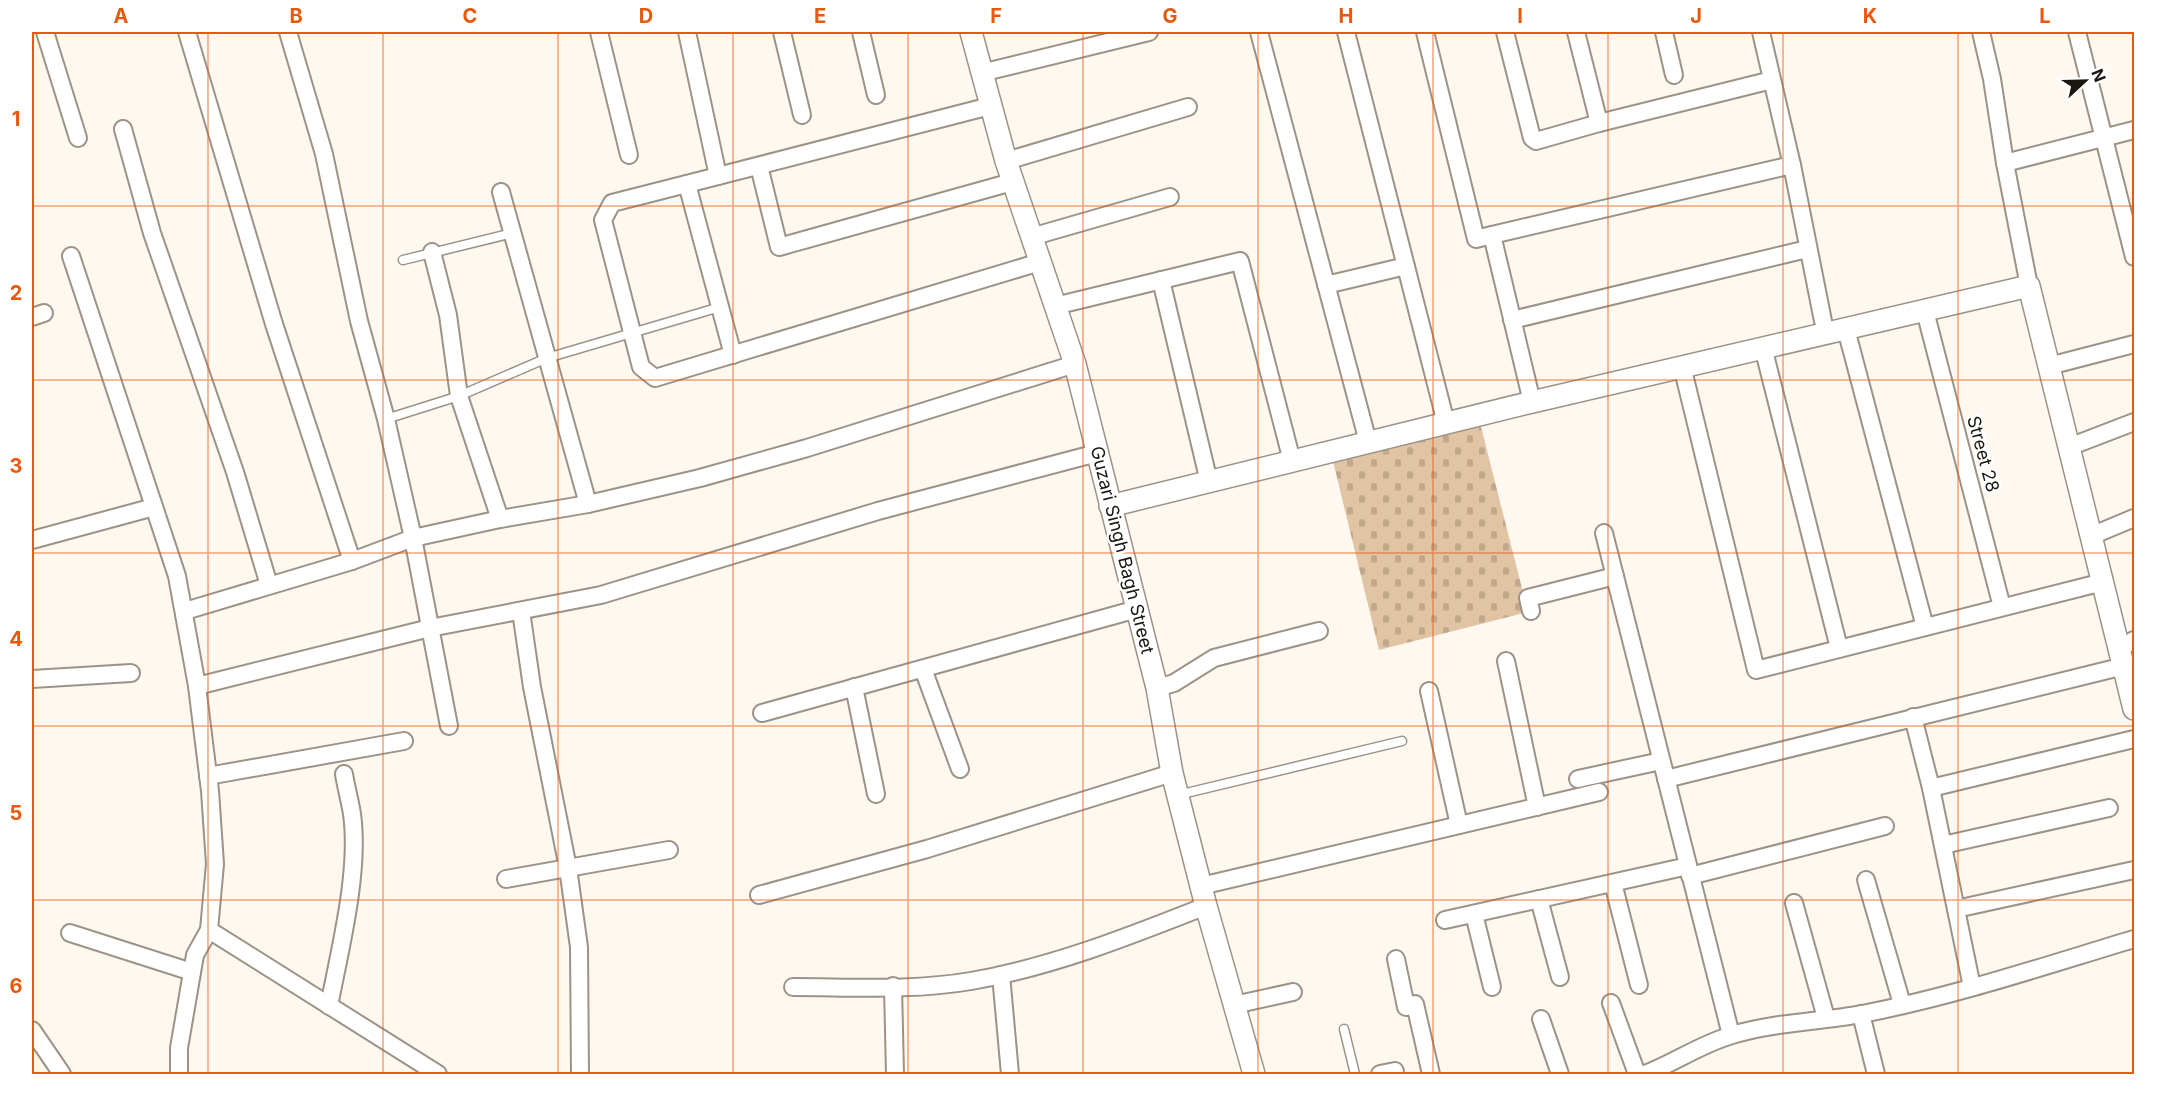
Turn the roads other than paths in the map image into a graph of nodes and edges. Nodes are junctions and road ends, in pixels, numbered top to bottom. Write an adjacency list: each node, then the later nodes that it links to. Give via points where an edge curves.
1 (45, 32): 29 (street)
2 (187, 32): 87 (street, via 274,324)
3 (288, 32): 70 (street, via 324,154 359,321)
4 (598, 32): 31 (street)
5 (687, 32): 36 (street)
6 (782, 32): 25 (street)
7 (861, 32): 22 (street)
8 (970, 32): 19 (street, Guzari Singh Bagh Street)
9 (1149, 32): 19 (street)
10 (1259, 32): 52 (street)
11 (1346, 32): 50 (street)
12 (1425, 32): 42 (street, via 1476,239)
13 (1505, 32): 26 (street, via 1534,141)
14 (1576, 32): 26 (street)
15 (1664, 32): 20 (street)
16 (1761, 32): 21 (street)
17 (1981, 32): 33 (street)
18 (2077, 32): 30 (street)
19 (981, 73): 23 (street, Guzari Singh Bagh Street)
20 (1674, 75)
21 (1772, 80): 26 (street); 34 (street)
22 (876, 94)
23 (990, 106): 32 (street, Guzari Singh Bagh Street); 35 (street)
24 (1188, 107): 32 (street)
25 (802, 115)
26 (1599, 123)
27 (123, 129): 90 (street, via 152,233 235,472)
28 (2134, 130): 30 (street)
29 (78, 138)
30 (2104, 138): 33 (street); 44 (street)
31 (629, 155)
32 (1006, 161): 37 (street, Guzari Singh Bagh Street)
33 (2005, 163): 53 (street)
34 (1792, 165): 42 (street); 45 (street)
35 (759, 166): 36 (street); 37 (street, via 779,247)
36 (718, 176): 38 (street)
37 (1012, 182): 43 (street, Guzari Singh Bagh Street)
38 (687, 184): 55 (street); 60 (street, via 612,203 603,220)
39 (501, 192): 41 (street)
40 (1170, 197): 43 (street)
41 (513, 233): 46 (lane); 64 (street)
42 (1492, 235): 57 (street)
43 (1031, 237): 49 (street, Guzari Singh Bagh Street)
44 (2133, 248)
45 (1807, 249): 57 (street); 58 (street)
46 (432, 252): 48 (lane); 68 (street, via 448,315)
47 (71, 256): 80 (street)
48 (403, 260)
49 (1040, 262): 54 (street, Guzari Singh Bagh Street); 63 (street)
50 (1406, 266): 52 (street); 72 (street)
51 (1161, 280): 54 (street); 76 (street, via 1240,261); 77 (street)
52 (1326, 285): 73 (street)
53 (2029, 286): 56 (street); 67 (street)
54 (1055, 306): 65 (street, Guzari Singh Bagh Street)
55 (720, 307): 60 (lane); 63 (street)
56 (1925, 310): 59 (street); 91 (street, Street 28)
57 (1512, 320): 69 (street)
58 (1823, 321)
59 (1846, 329): 62 (street); 96 (street)
60 (632, 332): 63 (street, via 641,367 655,378); 64 (lane)
61 (2134, 344): 67 (street)
62 (1764, 347): 66 (street); 99 (street)
63 (733, 355)
64 (547, 358): 68 (lane); 78 (street)
65 (1075, 364): 75 (street, Guzari Singh Bagh Street); 78 (street, via 807,448)
66 (1682, 366): 69 (street); 99 (street, via 1756,670)
67 (2049, 366): 74 (street)
68 (459, 396): 70 (lane); 82 (street)
69 (1532, 402): 72 (street)
70 (386, 419): 85 (street)
71 (2134, 422): 74 (street)
72 (1446, 423): 73 (street)
73 (1368, 442): 76 (street)
74 (2069, 447): 84 (street)
75 (1097, 453): 79 (street, Guzari Singh Bagh Street); 94 (street, via 878,511 601,595)
76 (1292, 461): 77 (street)
77 (1209, 482): 79 (street)
78 (588, 504): 82 (street)
79 (1110, 506): 92 (street, Guzari Singh Bagh Street)
80 (154, 507): 86 (street); 93 (street)
81 (2134, 518): 84 (street)
82 (500, 519): 85 (street)
83 (1604, 533): 88 (street)
84 (2091, 536): 89 (street)
85 (413, 538): 87 (street); 97 (street)
86 (32, 540)
87 (352, 561): 90 (street)
88 (1615, 576): 95 (street, via 1528,598); 116 (street)
89 (2103, 582): 91 (street); 100 (street)
90 (269, 585): 93 (street)
91 (2002, 607): 96 (street)
92 (1137, 609): 102 (street); 107 (street, Guzari Singh Bagh Street)
93 (184, 610): 105 (street)
94 (520, 611): 97 (street); 133 (street)
95 (1531, 611)
96 (1925, 627): 99 (street)
97 (430, 628): 105 (street); 112 (street)
98 (1319, 631): 107 (street, via 1214,658 1174,683)
99 (1839, 648)
100 (2126, 652): 109 (street); 111 (street)
101 (1506, 662): 127 (street)
102 (923, 669): 106 (street); 117 (street)
103 (131, 673): 104 (street)
104 (32, 679)
105 (197, 686): 120 (street)
106 (854, 687): 110 (street); 125 (street)
107 (1157, 688): 118 (street, Guzari Singh Bagh Street)
108 (1429, 691): 129 (street)
109 (2134, 709)
110 (762, 713)
111 (1913, 717): 122 (street); 123 (street)
112 (449, 726)
113 (2134, 739): 123 (street)
114 (404, 741): 120 (street)
115 (1402, 741): 126 (lane)
116 (1661, 761): 121 (street); 122 (street)
117 (960, 769)
118 (1172, 773): 126 (street, Guzari Singh Bagh Street); 140 (street, via 927,849)
119 (344, 774): 163 (street, via 352,816 353,854 345,924)
120 (208, 776): 147 (street, via 215,864)
121 (1578, 779)
122 (1666, 779): 135 (street)
123 (1931, 788): 131 (street)
124 (1599, 792): 127 (street)
125 (876, 794)
126 (1178, 795): 139 (street, Guzari Singh Bagh Street)
127 (1537, 807): 129 (street)
128 (2109, 808): 131 (street)
129 (1459, 825): 139 (street)
130 (1885, 826): 135 (street)
131 (1943, 845): 144 (street)
132 (669, 850): 133 (street)
133 (568, 868): 136 (street); 173 (street, via 579,947)
134 (2134, 870): 144 (street)
135 (1689, 871): 138 (street); 169 (street)
136 (507, 879)
137 (1866, 880): 161 (street)
138 (1613, 883): 141 (street); 154 (street)
139 (1201, 885): 143 (street, Guzari Singh Bagh Street)
140 (759, 895)
141 (1539, 899): 145 (street); 153 (street)
142 (1794, 903): 165 (street)
143 (1206, 906): 152 (street, via 1131,936); 162 (street, Guzari Singh Bagh Street)
144 (1956, 909): 158 (street)
145 (1474, 914): 146 (street); 157 (street)
146 (1445, 920)
147 (210, 930): 151 (street, via 195,955); 163 (street)
148 (70, 933): 151 (street)
149 (2134, 939): 158 (street)
150 (1396, 959): 178 (street, via 1406,1007 1416,1004)
151 (192, 972): 171 (street, via 179,1048)
152 (1001, 975): 155 (street); 175 (street)
153 (1560, 977)
154 (1639, 985)
155 (893, 986): 156 (street); 174 (street)
156 (793, 987)
157 (1492, 987)
158 (1972, 987): 161 (street)
159 (1293, 992): 162 (street)
160 (1611, 1003): 180 (street)
161 (1902, 1004): 164 (street)
162 (1234, 1005): 176 (street, Guzari Singh Bagh Street)
163 (329, 1006): 172 (street)
164 (1861, 1014): 165 (street); 182 (street)
165 (1826, 1018): 169 (street, via 1792,1021)
166 (1541, 1019): 179 (street)
167 (1344, 1029): 177 (lane)
168 (32, 1030): 170 (street)
169 (1731, 1035): 181 (street)
170 (62, 1074)
171 (179, 1074)
172 (438, 1074)
173 (580, 1074)
174 (895, 1074)
175 (1010, 1074)
176 (1254, 1074)
177 (1355, 1074)
178 (1431, 1074)
179 (1560, 1074)
180 (1636, 1074)
181 (1645, 1074)
182 (1876, 1074)

